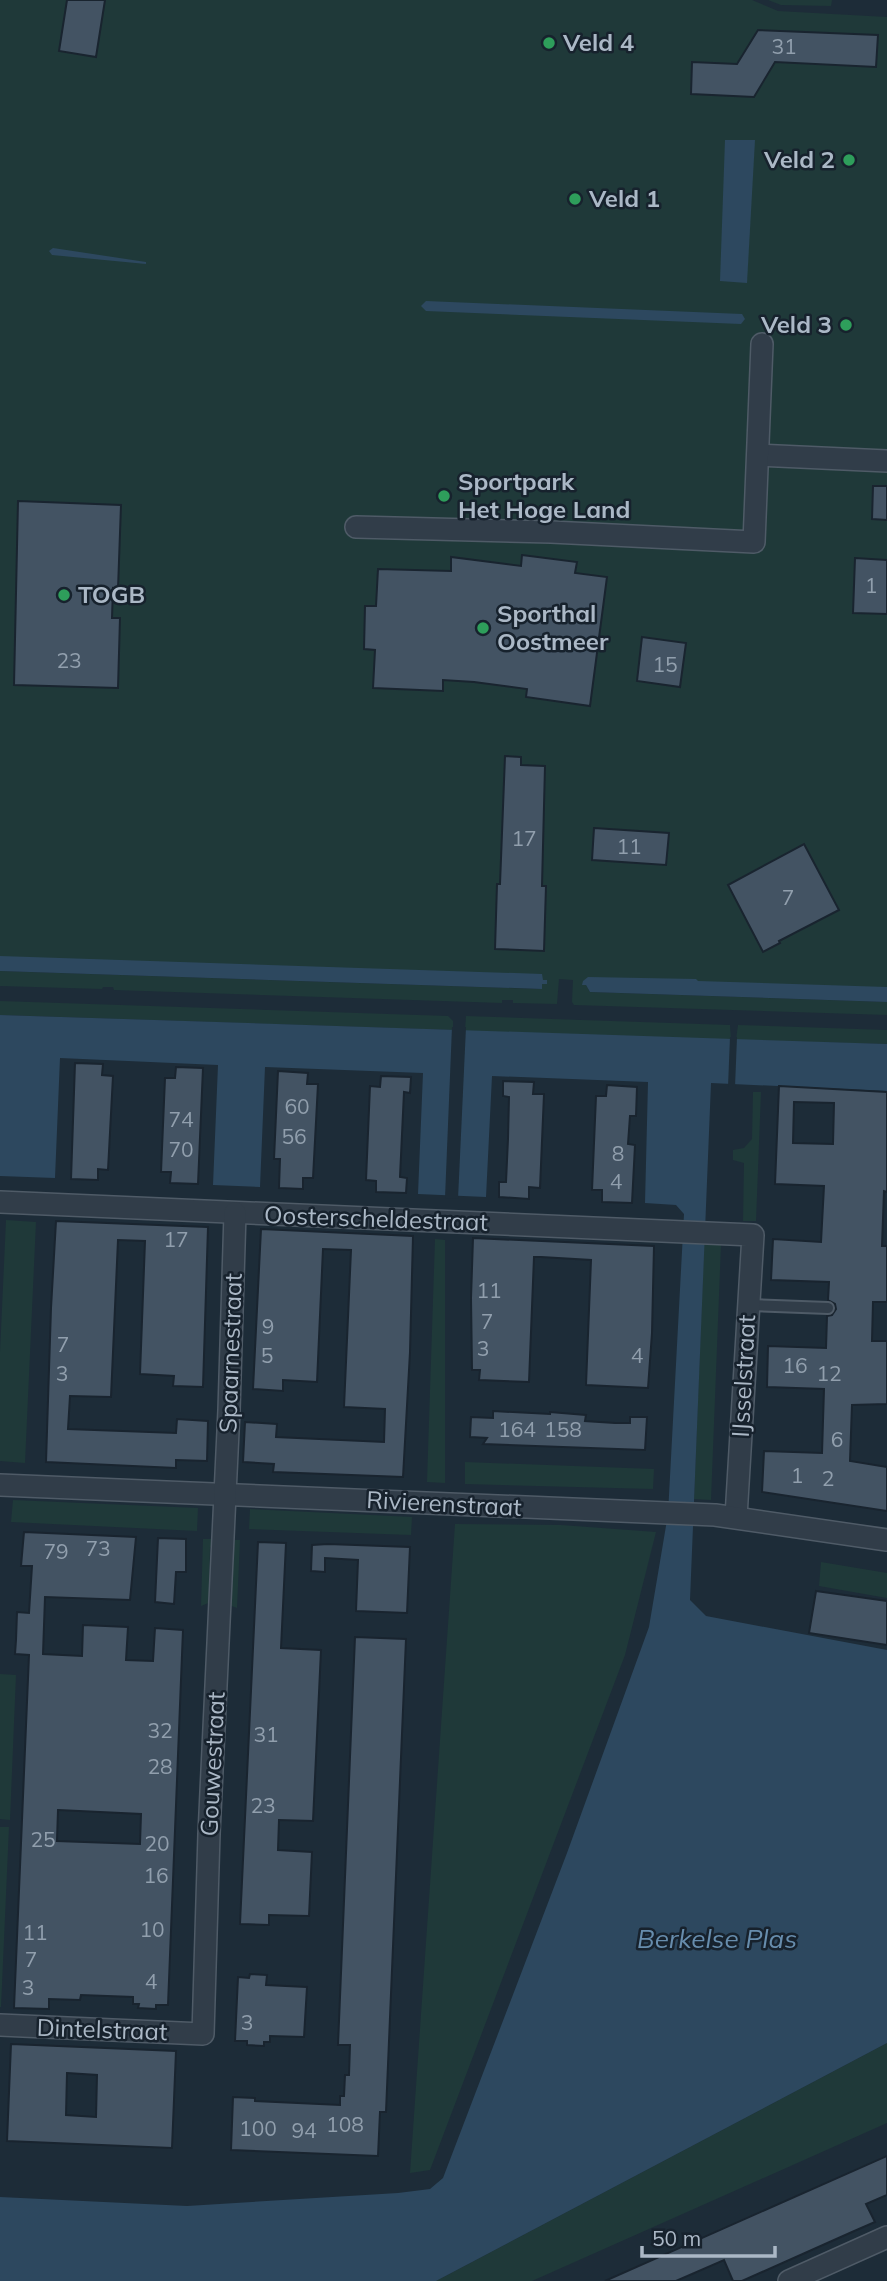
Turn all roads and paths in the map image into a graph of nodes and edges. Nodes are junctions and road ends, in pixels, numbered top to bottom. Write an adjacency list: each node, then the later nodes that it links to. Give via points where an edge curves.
1 (762, 344): 2 (street)
2 (758, 456): 3 (street); 4 (street, via 754,541)
3 (887, 461)
4 (356, 527)
5 (0, 1202): 6 (street, Oosterscheldestraat)
6 (235, 1213): 7 (street, Oosterscheldestraat); 11 (street, Spaarnestraat)
7 (752, 1235): 8 (street, IJsselstraat)
8 (748, 1305): 9 (lane); 12 (street, IJsselstraat)
9 (828, 1308)
10 (0, 1485): 11 (street, Rivierenstraat)
11 (225, 1494): 12 (street, Rivierenstraat); 15 (street, Gouwestraat)
12 (736, 1517): 13 (street, Rivierenstraat)
13 (887, 1540)
14 (0, 2025): 15 (street, Dintelstraat)
15 (203, 2034)
16 (887, 2237): 17 (street)
17 (824, 2274): 18 (street)
18 (789, 2281)

